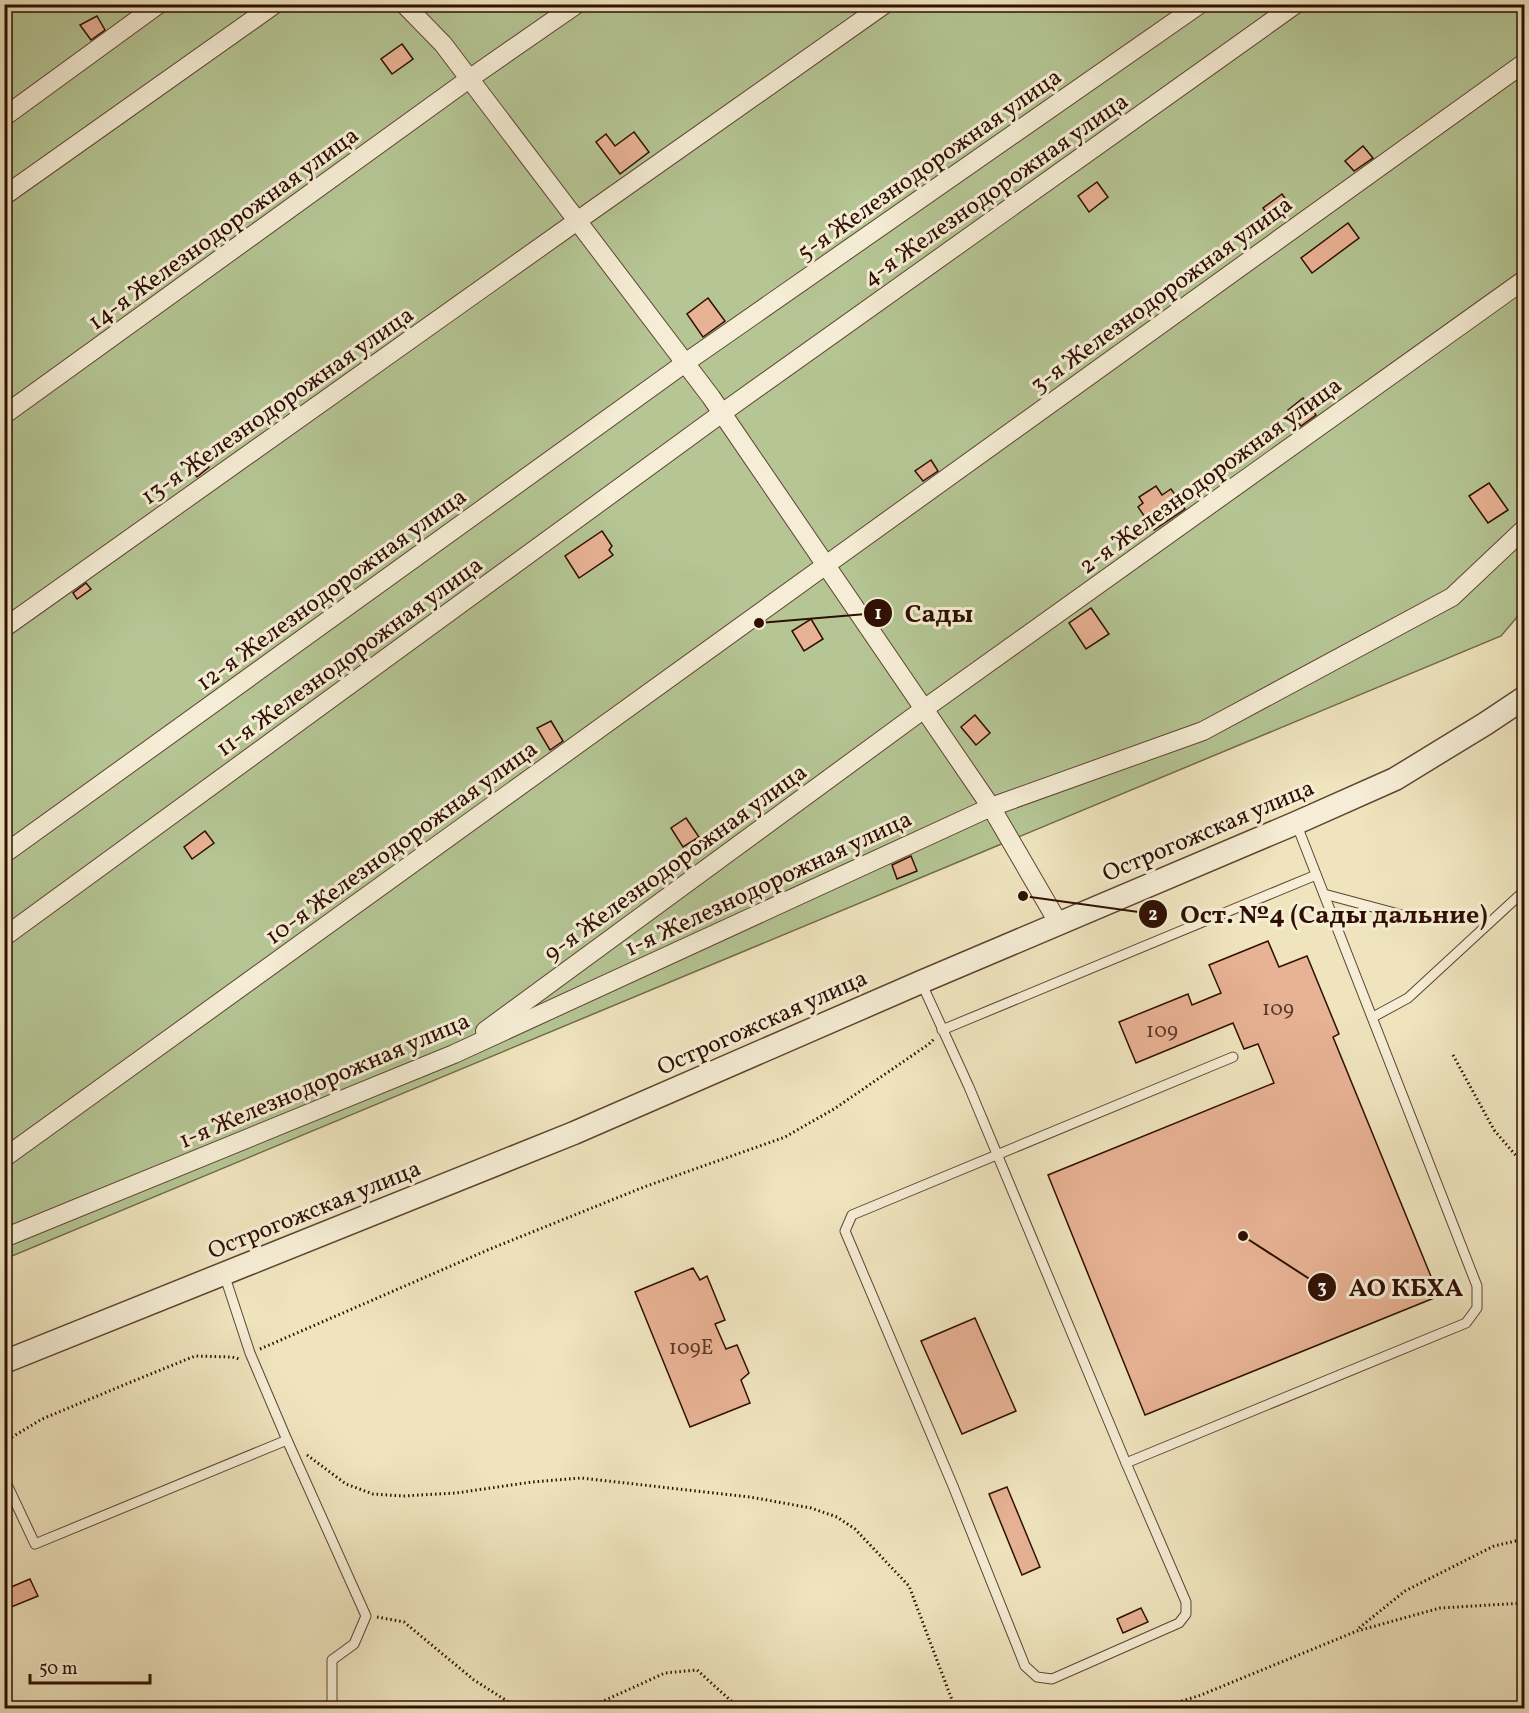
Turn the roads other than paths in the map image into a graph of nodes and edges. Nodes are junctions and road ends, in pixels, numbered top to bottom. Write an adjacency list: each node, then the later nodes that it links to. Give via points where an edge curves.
1 (159, 4): 10 (street)
2 (275, 4): 11 (street)
3 (404, 4): 9 (street)
4 (577, 4): 9 (street, 14-я Железнодорожная улица)
5 (885, 4): 12 (street, 13-я Железнодорожная улица)
6 (1200, 4): 14 (street, 5-я Железнодорожная улица)
7 (1296, 4): 15 (street, 4-я Железнодорожная улица)
8 (1524, 63): 18 (street, 3-я Железнодорожная улица)
9 (470, 79): 12 (street); 16 (street, 14-я Железнодорожная улица)
10 (4, 117)
11 (4, 196)
12 (577, 221): 14 (street); 19 (street, 13-я Железнодорожная улица)
13 (1524, 280): 21 (street, 2-я Железнодорожная улица)
14 (685, 363): 15 (street); 24 (street, 12-я Железнодорожная улица)
15 (722, 413): 18 (street); 30 (street, 11-я Железнодорожная улица)
16 (4, 415)
17 (1524, 529): 22 (street, 1-я Железнодорожная улица, via 1452,597 1203,731)
18 (826, 565): 21 (street); 37 (street, 10-я Железнодорожная улица)
19 (4, 628)
20 (1524, 698): 23 (street, Острогожская улица, via 1395,779)
21 (924, 709): 22 (street); 34 (street, 9-я Железнодорожная улица)
22 (991, 807): 29 (street); 34 (street, 1-я Железнодорожная улица)
23 (1296, 823): 25 (lane); 29 (street, Острогожская улица)
24 (4, 854)
25 (1317, 875): 27 (lane); 33 (lane)
26 (1524, 891): 32 (lane, via 1408,998)
27 (1324, 894): 28 (lane); 32 (lane)
28 (1410, 917)
29 (1059, 924): 31 (street, Острогожская улица)
30 (4, 937)
31 (921, 982): 33 (lane); 39 (street, Острогожская улица, via 574,1133)
32 (1372, 1017): 42 (lane, via 1477,1286 1477,1308 1466,1323)
33 (942, 1030): 36 (lane)
34 (454, 1054): 38 (street, 1-я Железнодорожная улица)
35 (1233, 1057): 36 (lane)
36 (996, 1154): 42 (lane); 42 (lane, via 852,1215 845,1231 1025,1666 1036,1677 1052,1679 1179,1623 1186,1614 1186,1602)
37 (4, 1158)
38 (4, 1238)
39 (224, 1274): 40 (street, Острогожская улица); 41 (lane, via 250,1353)
40 (4, 1362)
41 (287, 1440): 43 (lane, via 35,1545); 44 (lane, via 366,1616 354,1644 332,1660 332,1703)
42 (1125, 1463)
43 (4, 1478)
44 (328, 1708)

